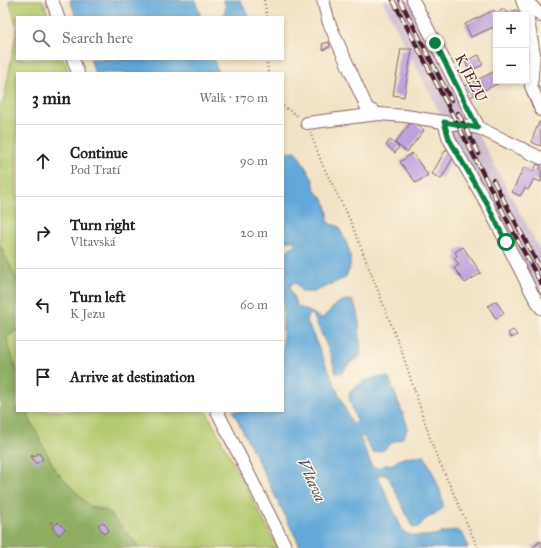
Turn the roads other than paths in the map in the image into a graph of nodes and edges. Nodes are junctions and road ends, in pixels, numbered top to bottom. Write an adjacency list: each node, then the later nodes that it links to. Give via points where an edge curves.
1 (52, 0): 6 (street)
2 (323, 0): 11 (street, via 329,23 366,108)
3 (413, 0): 14 (street, K JEZU)
4 (522, 0): 10 (street, via 534,54 531,86)
5 (526, 0): 7 (street)
6 (58, 16)
7 (541, 16)
8 (73, 60): 9 (street)
9 (78, 72)
10 (541, 110)
11 (378, 114): 12 (street); 13 (street)
12 (307, 122)
13 (444, 122): 14 (street); 16 (street, via 449,139 487,204)
14 (478, 128): 15 (street)
15 (541, 158)
16 (541, 308)
17 (218, 412): 18 (street)
18 (286, 548)

